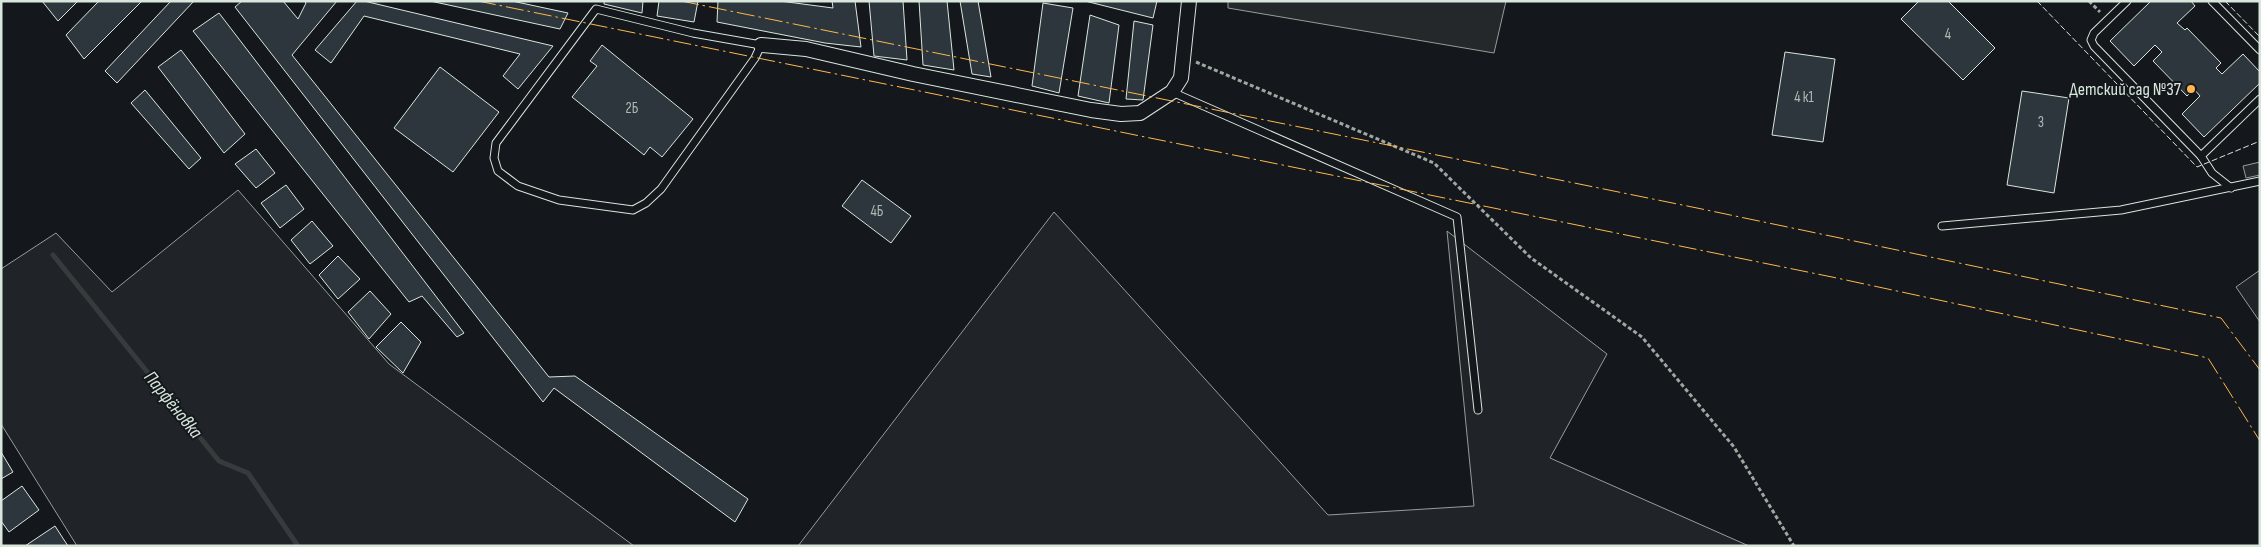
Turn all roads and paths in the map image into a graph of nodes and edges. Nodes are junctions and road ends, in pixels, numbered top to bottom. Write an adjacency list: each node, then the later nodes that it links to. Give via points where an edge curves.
1 (1189, 1): 8 (street)
2 (2089, 1): 5 (path)
3 (2127, 1): 5 (lane)
4 (2212, 1): 7 (lane)
5 (2107, 20): 11 (lane, via 2094,33 2091,40 2094,46)
6 (760, 45): 6 (lane, via 693,33 596,9 496,143 494,158 498,171 518,186 559,200 633,210 661,189 755,58); 9 (street, via 806,49 913,74 1122,114 1140,113)
7 (2260, 50)
8 (1184, 58): 9 (street, via 1181,78); 16 (path, via 1434,163 1531,258 1642,336 1734,447)
9 (1172, 92): 15 (lane, via 1457,217)
10 (2260, 99): 11 (lane)
11 (2201, 156): 13 (lane, via 2212,174)
12 (2260, 181): 13 (lane)
13 (2231, 188): 14 (lane, via 2121,210)
14 (1942, 226)
15 (1478, 410)
16 (1794, 546)

